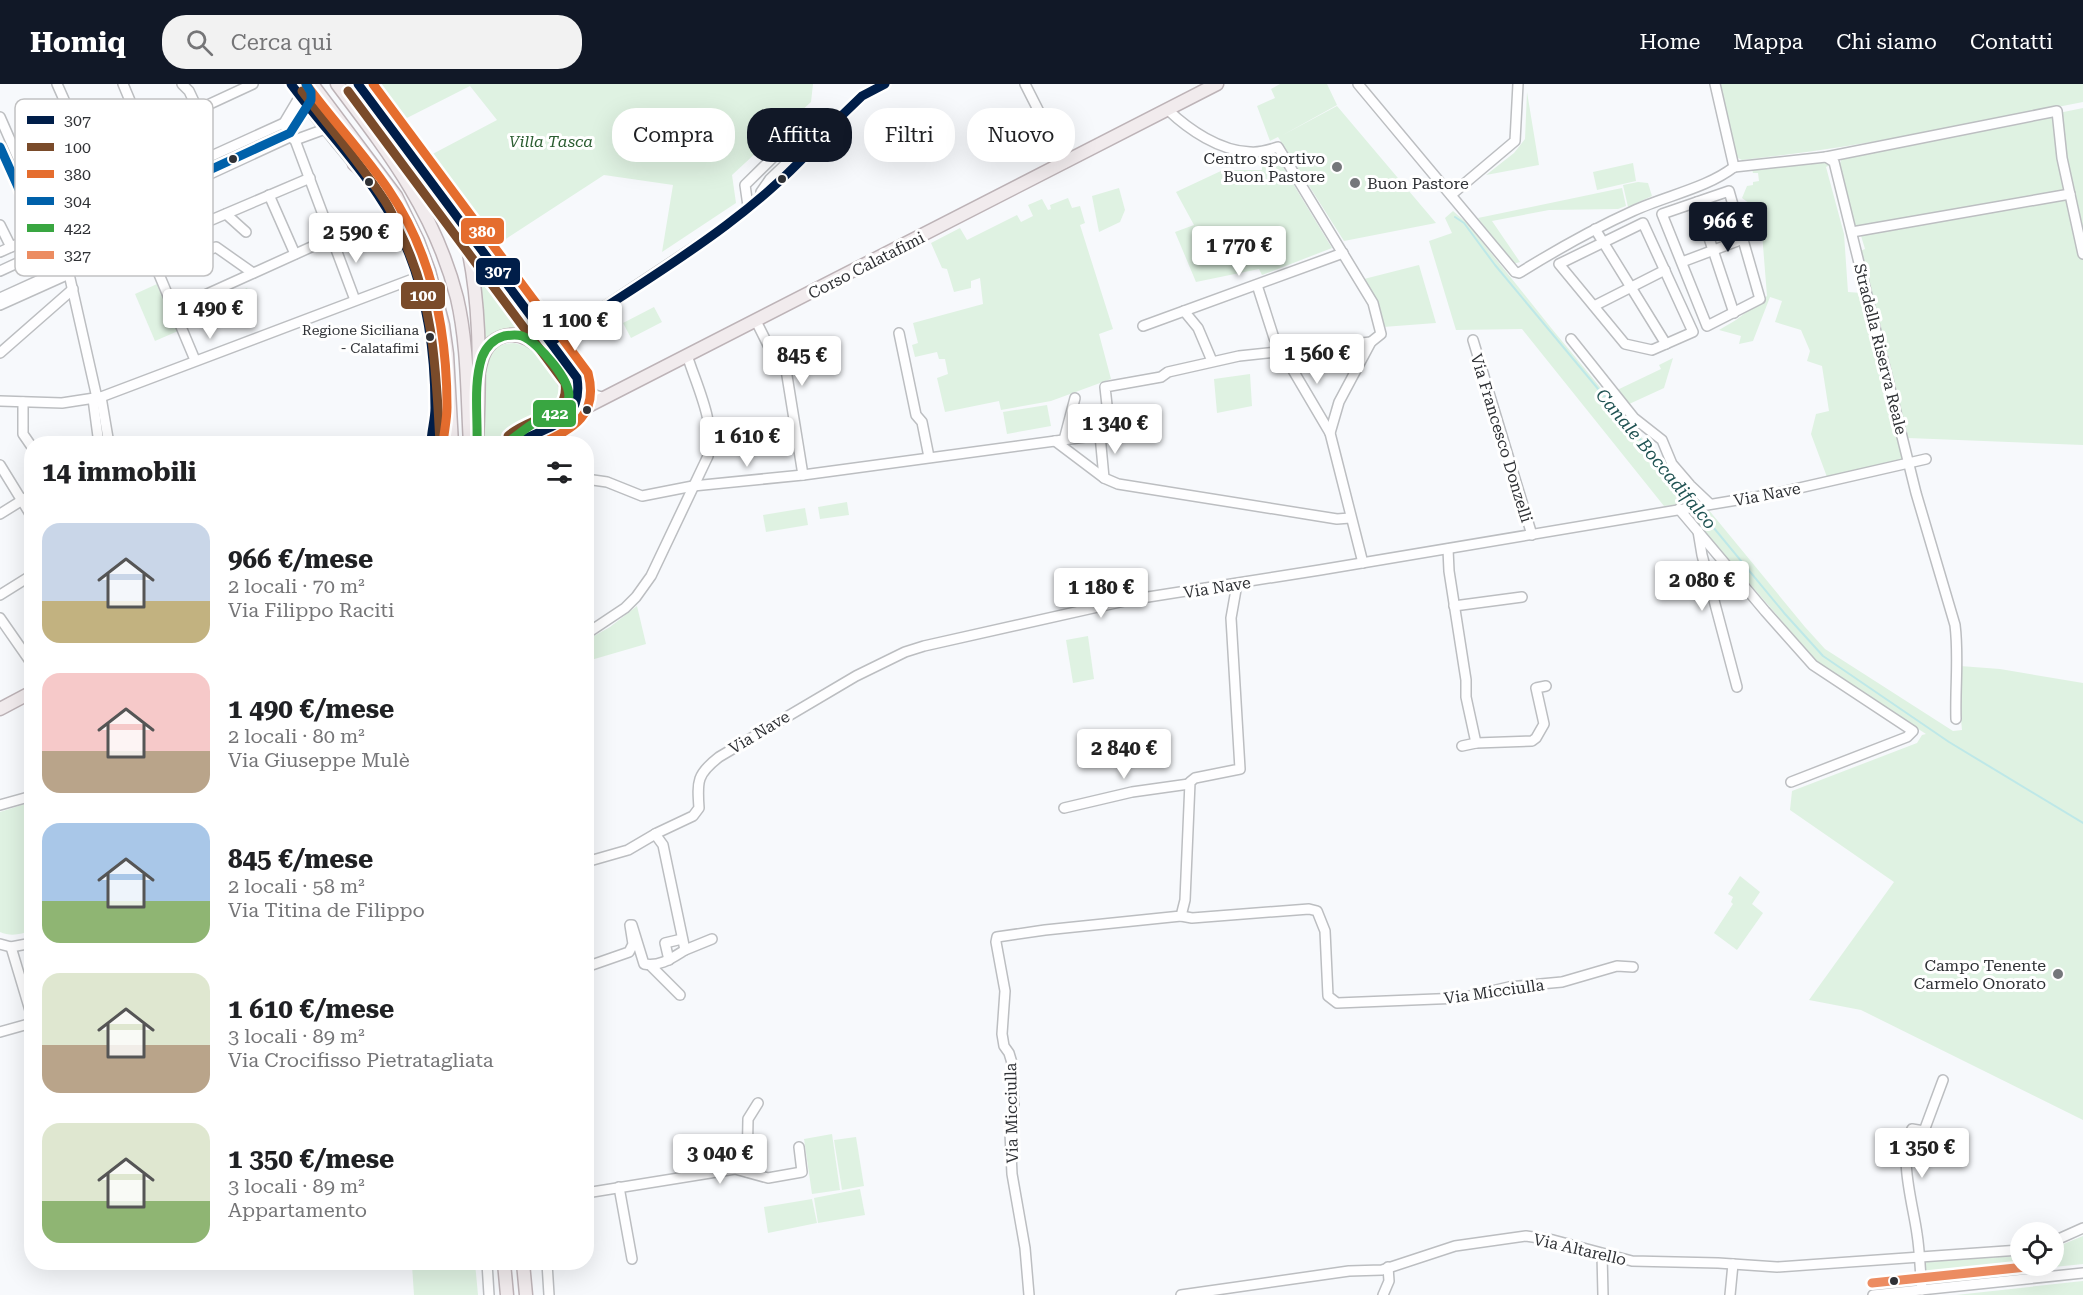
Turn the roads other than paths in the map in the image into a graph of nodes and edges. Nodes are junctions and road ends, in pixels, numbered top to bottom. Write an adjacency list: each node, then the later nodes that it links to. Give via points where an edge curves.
1 (57, 84): 16 (street)
2 (123, 84): 17 (street)
3 (182, 84): 18 (street)
4 (253, 84): 19 (street)
5 (291, 84): 15 (street)
6 (312, 84): 40 (main road)
7 (337, 84): 109 (main road, via 403,173 439,244 462,328)
8 (358, 84): 45 (street)
9 (885, 84): 20 (street)
10 (1025, 84): 31 (street)
11 (1217, 84): 21 (main road, Corso Calatafimi)
12 (1358, 84): 39 (street)
13 (1518, 84): 39 (street, via 1515,141)
14 (1714, 84): 33 (street)
15 (300, 96): 23 (street); 24 (street)
16 (64, 99)
17 (129, 99)
18 (193, 99)
19 (213, 103)
20 (850, 108)
21 (1168, 110): 31 (main road, Corso Calatafimi); 58 (street, via 1187,128 1220,144 1250,152 1278,147)
22 (0, 117): 26 (street)
23 (285, 123): 25 (street); 27 (street)
24 (325, 129): 25 (street); 32 (street)
25 (293, 138): 34 (street); 35 (street)
26 (15, 151)
27 (213, 156)
28 (1826, 157): 33 (street); 37 (street, via 2056,111); 49 (street, Stradella Riserva Reale, via 1834,162)
29 (768, 162): 42 (street, via 745,185)
30 (788, 162): 42 (street)
31 (1065, 163): 81 (main road, Corso Calatafimi)
32 (354, 165): 40 (main road); 70 (street, via 386,207)
33 (1734, 167): 36 (street)
34 (213, 174)
35 (310, 178): 38 (street); 50 (street)
36 (1696, 186): 41 (street); 47 (street)
37 (2070, 194): 49 (street); 60 (street)
38 (269, 195): 43 (street); 59 (street)
39 (1451, 195): 47 (street, via 1515,272 1520,273)
40 (396, 196): 108 (main road, via 418,241 438,303 447,354)
41 (1699, 201): 51 (street, via 1729,191); 56 (street); 61 (street, via 1662,214)
42 (748, 206): 86 (street, via 726,226)
43 (226, 214): 44 (street); 48 (street)
44 (213, 220)
45 (461, 220): 86 (street); 94 (main road, via 473,277)
46 (0, 225): 54 (street)
47 (1595, 229): 52 (street)
48 (246, 232)
49 (1852, 232): 116 (street, Stradella Riserva Reale)
50 (331, 238): 59 (street); 75 (street)
51 (1743, 239): 56 (street); 80 (street, via 1760,299)
52 (1603, 242): 63 (street, via 1643,223); 72 (street); 77 (street, via 1559,264)
53 (15, 245): 54 (street)
54 (11, 247): 57 (street)
55 (213, 248): 65 (street)
56 (1713, 251): 61 (street); 80 (street)
57 (0, 252)
58 (1343, 253): 71 (street); 87 (street, via 1373,303 1381,334)
59 (295, 254): 65 (street)
60 (2083, 254)
61 (1682, 262): 80 (street, via 1707,326)
62 (15, 264): 64 (street)
63 (1665, 270): 72 (street); 88 (street, via 1693,332)
64 (0, 271)
65 (253, 273): 78 (street)
66 (55, 276): 74 (street)
67 (57, 276): 76 (street)
68 (69, 276): 73 (street)
69 (160, 276): 78 (street)
70 (418, 277): 75 (street); 107 (street, via 433,353 435,411)
71 (1257, 285): 79 (street); 89 (street)
72 (1631, 287): 77 (street); 88 (street)
73 (73, 289): 90 (street); 96 (street)
74 (0, 298)
75 (355, 300): 92 (street)
76 (0, 305)
77 (1594, 306): 88 (street, via 1625,344 1652,350)
78 (174, 309): 92 (street)
79 (1184, 311): 82 (street); 93 (street, via 1198,328)
80 (1734, 313)
81 (756, 321): 91 (main road, Corso Calatafimi); 118 (street, via 772,353 783,351)
82 (1143, 326)
83 (899, 333): 114 (street)
84 (1571, 339): 125 (street, via 1639,423 1662,440 1672,464)
85 (1473, 340): 130 (street, Via Francesco Donzelli)
86 (551, 342): 95 (street)
87 (1371, 342): 89 (street); 102 (street, via 1339,402)
88 (1666, 344)
89 (1282, 351): 93 (street); 102 (street)
90 (0, 353)
91 (687, 355): 97 (main road, Corso Calatafimi); 121 (street, via 711,429 708,456)
92 (195, 360): 96 (street)
93 (1212, 361): 103 (street, via 1161,377 1105,387 1110,433)
94 (479, 371): 110 (main road); 111 (main road, via 487,347 507,335 518,335 538,346 569,390 566,405 536,421)
95 (577, 378): 97 (street, via 595,395); 101 (street, via 579,396)
96 (97, 398): 100 (street, via 62,403); 105 (street); 106 (street)
97 (605, 398): 101 (main road, Corso Calatafimi)
98 (1075, 398): 113 (street)
99 (0, 401): 100 (street)
100 (22, 402): 104 (street)
101 (570, 416): 112 (main road, Corso Calatafimi)
102 (1330, 433): 128 (street)
103 (1100, 435): 113 (street); 119 (street)
104 (24, 436)
105 (99, 436)
106 (107, 436)
107 (431, 436)
108 (452, 436)
109 (470, 436)
110 (477, 436)
111 (521, 436)
112 (529, 436)
113 (1060, 440): 114 (street); 119 (street)
114 (929, 457): 118 (street)
115 (1926, 459): 116 (street, Via Nave)
116 (1910, 463): 125 (street, Via Nave); 145 (street, Stradella Riserva Reale, via 1955,625)
117 (0, 465): 123 (street)
118 (803, 476): 121 (street)
119 (1104, 478): 128 (street, via 1118,484)
120 (594, 480): 121 (street, via 642,496)
121 (693, 486): 139 (street, via 657,565 636,597)
122 (24, 499): 123 (street)
123 (21, 501): 124 (street); 127 (street)
124 (24, 505)
125 (1708, 505): 126 (street, Via Nave)
126 (1684, 508): 129 (street); 130 (street, Via Nave)
127 (0, 514)
128 (1350, 518): 132 (street)
129 (1698, 531): 142 (street); 148 (street, via 1813,665 1913,731 1907,737)
130 (1532, 535): 131 (street, Via Nave)
131 (1448, 549): 132 (street, Via Nave); 137 (street)
132 (1363, 563): 134 (street, Via Nave)
133 (24, 580): 135 (street)
134 (1237, 584): 149 (street, via 1231,618 1240,769 1195,778); 153 (street, Via Nave, via 1078,610 905,652 841,684 719,757 699,776 697,813)
135 (0, 595)
136 (1522, 597): 137 (street)
137 (1454, 606): 146 (street)
138 (0, 618): 140 (street)
139 (594, 629)
140 (24, 652)
141 (1546, 686): 146 (street, via 1536,688 1544,724 1536,738)
142 (1737, 687)
143 (24, 696): 144 (main road)
144 (0, 709)
145 (1956, 719)
146 (1476, 743): 147 (street)
147 (1462, 746)
148 (1791, 782)
149 (1190, 784): 152 (street); 155 (street)
150 (24, 798): 151 (street)
151 (0, 805)
152 (1064, 808)
153 (655, 834): 154 (street, Via Nave, via 628,850); 156 (street, via 663,845)
154 (594, 860)
155 (1181, 916): 165 (street, Via Micciulla, via 1317,911 1325,931 1328,996 1337,1003 1461,998 1509,987 1562,982 1617,966); 194 (street, Via Micciulla, via 998,937 1005,991 1002,1034 1012,1063 1012,1174)
156 (682, 939): 161 (street); 162 (street, via 665,943)
157 (712, 939): 161 (street)
158 (0, 944): 160 (street)
159 (24, 945): 160 (street)
160 (10, 947): 166 (street)
161 (685, 950): 162 (street)
162 (669, 960): 164 (street)
163 (594, 964): 164 (street, via 629,952 633,944 632,925 644,964)
164 (650, 965): 167 (street)
165 (1633, 967)
166 (24, 992)
167 (680, 995)
168 (24, 1025): 169 (street)
169 (0, 1032)
170 (1943, 1080): 180 (street, via 1924,1131 1912,1130 1906,1149)
171 (758, 1103): 173 (street, via 748,1119)
172 (799, 1147): 173 (street, via 802,1172 768,1178)
173 (747, 1172): 174 (street, via 735,1169)
174 (619, 1187): 175 (street); 181 (street)
175 (594, 1192)
176 (2083, 1228): 177 (street)
177 (2064, 1237)
178 (2010, 1251): 180 (street, Via Altarello)
179 (1602, 1254): 182 (street, Via Altarello, via 1632,1261); 183 (street, Via Altarello, via 1526,1236 1455,1246); 197 (street)
180 (1918, 1257): 182 (street, Via Altarello, via 1777,1267); 189 (street)
181 (632, 1259)
182 (1733, 1264): 198 (street)
183 (1388, 1267): 195 (street, Via Altarello); 196 (street, via 1389,1281)
184 (487, 1270): 190 (street)
185 (505, 1270): 191 (main road)
186 (524, 1270): 192 (main road)
187 (547, 1270): 193 (street)
188 (2083, 1273): 189 (street)
189 (1922, 1290): 199 (street)
190 (489, 1295)
191 (507, 1295)
192 (526, 1295)
193 (549, 1295)
194 (1029, 1295)
195 (1181, 1295)
196 (1383, 1295)
197 (1603, 1295)
198 (1730, 1295)
199 (1873, 1295)

